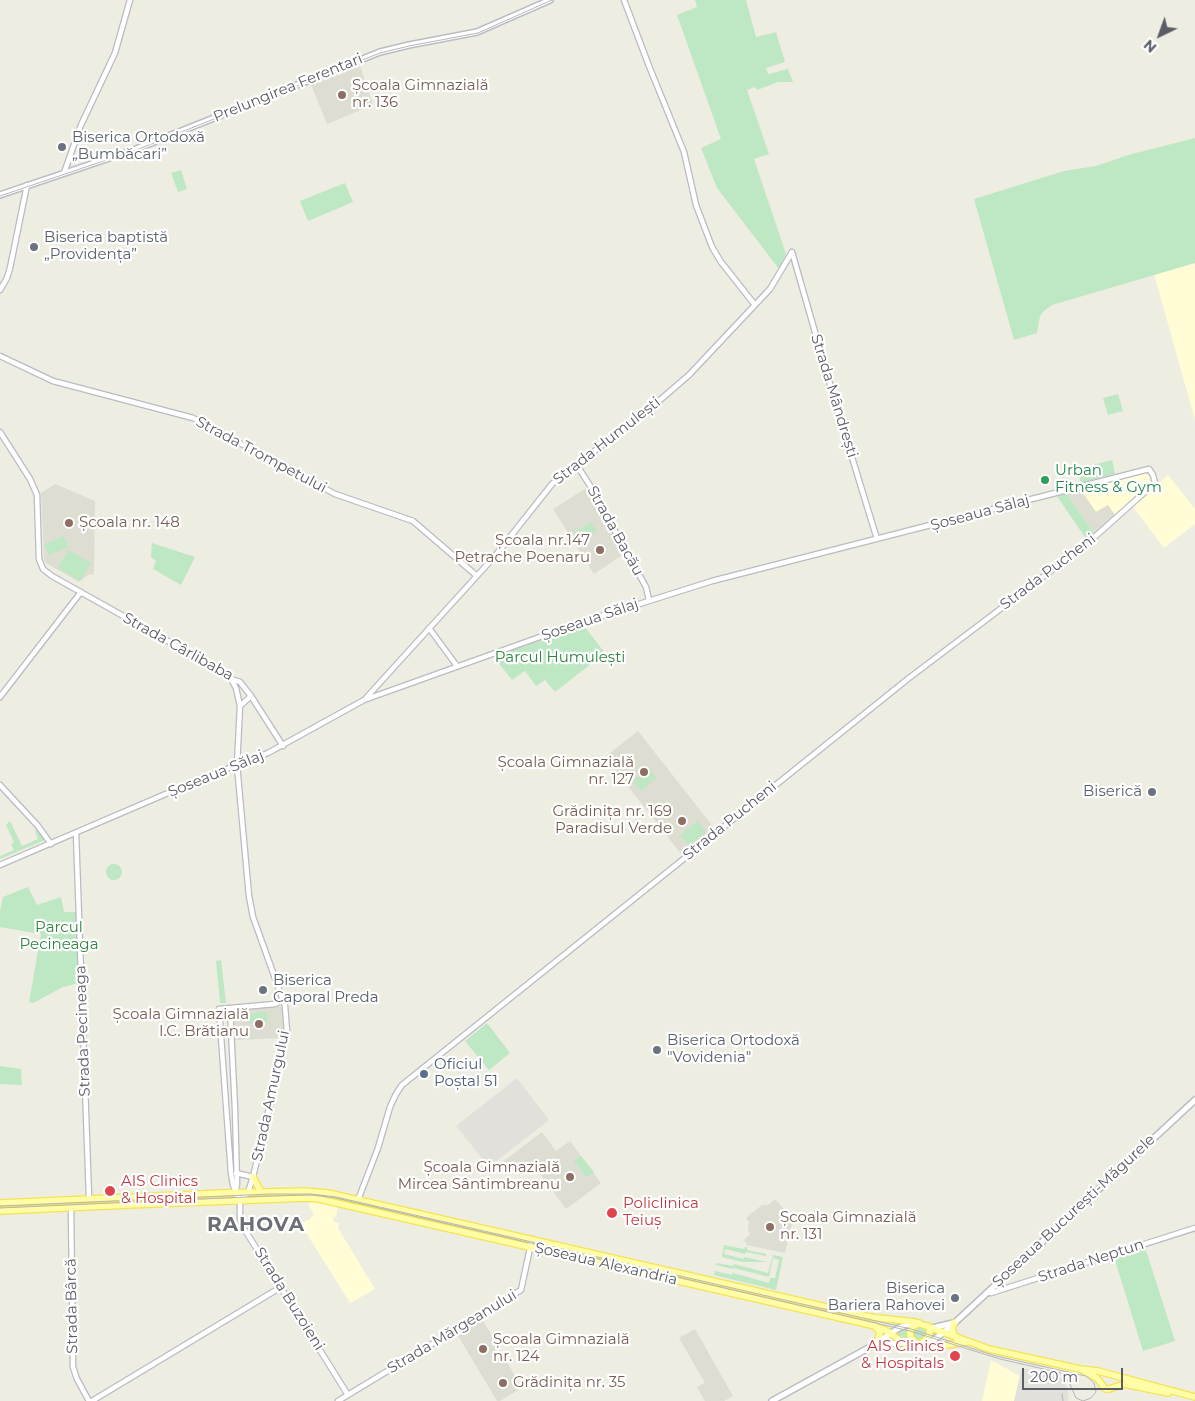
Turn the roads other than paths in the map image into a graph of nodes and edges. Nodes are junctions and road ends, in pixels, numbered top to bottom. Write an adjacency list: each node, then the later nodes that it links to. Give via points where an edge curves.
1 (130, 0): 4 (street, via 115,53 84,118)
2 (550, 0): 4 (main road, Prelungirea Ferentari, via 477,32 380,52 136,149)
3 (624, 0): 9 (street, via 684,152 698,213 714,252)
4 (64, 173): 5 (main road, Prelungirea Ferentari)
5 (27, 185): 6 (main road, Prelungirea Ferentari); 8 (street, via 10,268)
6 (0, 195)
7 (792, 252): 9 (street, Strada Humulești, via 775,283); 14 (street, Strada Mândrești)
8 (0, 290)
9 (756, 304): 12 (street, Strada Humulești, via 678,385)
10 (0, 356): 15 (street, Strada Trompetului, via 53,381 193,418 335,494 412,520)
11 (0, 432): 16 (street, Strada Cârlibaba, via 37,495 39,562 43,570)
12 (576, 464): 15 (street, Strada Humulești, via 552,484); 17 (street, Strada Bacău, via 646,587)
13 (1155, 483): 14 (street, Șoseaua Sălaj, via 1149,469); 48 (street, Strada Pucheni, via 1085,545 909,678 402,1085 390,1107)
14 (877, 539): 17 (street, Șoseaua Sălaj)
15 (477, 576): 18 (street, Strada Humulești)
16 (81, 592): 20 (street, Strada Cârlibaba); 24 (street)
17 (649, 600): 19 (street, Șoseaua Sălaj)
18 (429, 628): 19 (street); 21 (street, Strada Humulești)
19 (457, 666): 22 (street, Șoseaua Sălaj)
20 (231, 679): 23 (street, Strada Cârlibaba, via 240,682); 26 (street, Strada Amurgului)
21 (382, 680): 22 (street, via 382,687); 25 (street, Strada Humulești)
22 (390, 691): 25 (street, Șoseaua Sălaj)
23 (251, 696): 26 (street); 27 (street, Strada Cârlibaba)
24 (0, 697)
25 (364, 700): 27 (street, Șoseaua Sălaj)
26 (240, 706): 28 (street, Strada Amurgului)
27 (282, 746): 28 (street, Șoseaua Sălaj)
28 (237, 765): 30 (street, Șoseaua Sălaj); 33 (street, Strada Amurgului, via 250,902)
29 (0, 785): 31 (street)
30 (76, 833): 31 (street, Șoseaua Sălaj); 47 (street, Strada Pecineaga)
31 (51, 844): 32 (street, Șoseaua Sălaj)
32 (0, 865)
33 (282, 1000): 34 (street, via 275,1004); 43 (street, Strada Amurgului, via 286,1014 286,1040)
34 (230, 1008): 35 (street); 36 (street, via 219,1009)
35 (233, 1070): 36 (street); 38 (street)
36 (224, 1071): 39 (street)
37 (1195, 1100): 57 (main road, Șoseaua București-Măgurele)
38 (235, 1115): 39 (street); 41 (street)
39 (227, 1116): 40 (street)
40 (229, 1148): 41 (street); 44 (street)
41 (236, 1148): 42 (street)
42 (236, 1174): 43 (street); 44 (street)
43 (254, 1177): 45 (street, Strada Amurgului); 46 (main road)
44 (236, 1191): 45 (main road, Șoseaua Alexandria); 47 (main road, Șoseaua Alexandria); 49 (street, Strada Buzoieni)
45 (248, 1192): 46 (main road, Șoseaua Alexandria); 49 (street, Strada Amurgului)
46 (262, 1192): 48 (main road, Șoseaua Alexandria, via 311,1191)
47 (89, 1198): 50 (main road, Șoseaua Alexandria)
48 (358, 1200): 54 (main road, Șoseaua Alexandria)
49 (240, 1201): 51 (main road, Șoseaua Alexandria); 55 (main road, Șoseaua Alexandria, via 319,1198); 56 (street, Strada Buzoieni, via 242,1224)
50 (0, 1203)
51 (71, 1207): 52 (main road, Șoseaua Alexandria); 77 (street, Strada Bârcă, via 73,1367)
52 (0, 1211)
53 (1195, 1228): 57 (street, Strada Neptun)
54 (532, 1239): 55 (street, Strada Mărgeanului); 58 (main road, Șoseaua Alexandria, via 870,1317)
55 (531, 1247): 60 (main road, Șoseaua Alexandria); 75 (street, Strada Mărgeanului, via 521,1290)
56 (281, 1287): 75 (street, Strada Buzoieni); 77 (street)
57 (986, 1292): 59 (main road, Șoseaua București-Măgurele)
58 (917, 1323): 61 (main road, Șoseaua Alexandria); 63 (main road); 68 (main road, via 910,1333 911,1338)
59 (954, 1323): 61 (main road); 62 (main road, Șoseaua București-Măgurele); 64 (main road, via 952,1330)
60 (875, 1326): 63 (main road, Șoseaua Alexandria); 65 (main road, via 880,1333)
61 (930, 1327): 62 (main road, Șoseaua Alexandria); 68 (main road, via 928,1338)
62 (944, 1333): 64 (main road, Șoseaua Alexandria); 68 (main road, Șoseaua București-Măgurele)
63 (890, 1334): 65 (main road); 67 (main road, Șoseaua Alexandria)
64 (956, 1338): 66 (main road, Șoseaua Alexandria)
65 (877, 1342): 69 (main road)
66 (967, 1342): 68 (main road, Șoseaua Alexandria, via 948,1346); 70 (main road, Șoseaua Alexandria)
67 (904, 1343): 68 (main road, Șoseaua Alexandria); 69 (main road)
68 (921, 1344)
69 (872, 1346): 79 (main road)
70 (1080, 1369): 71 (main road, Șoseaua Alexandria); 72 (main road, Șoseaua Alexandria)
71 (1111, 1375): 72 (main road, via 1104,1377); 73 (main road, via 1115,1384); 74 (main road, Șoseaua Alexandria)
72 (1101, 1384): 73 (main road, Șoseaua Alexandria, via 1105,1389)
73 (1112, 1388): 74 (main road, Șoseaua Alexandria, via 1124,1384)
74 (1175, 1393): 76 (main road, Șoseaua Alexandria)
75 (348, 1395): 78 (street, Strada Mărgeanului)
76 (1195, 1397)
77 (90, 1401)
78 (338, 1401)
79 (772, 1401)

